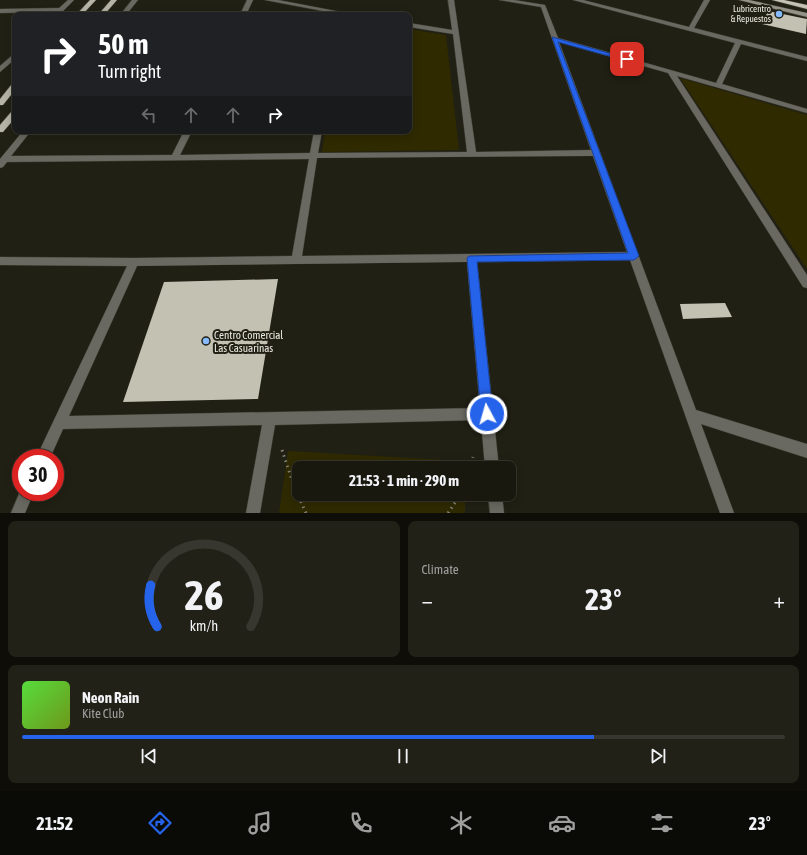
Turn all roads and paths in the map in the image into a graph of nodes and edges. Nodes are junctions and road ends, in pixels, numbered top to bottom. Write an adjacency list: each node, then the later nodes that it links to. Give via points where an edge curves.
1 (71, 0): 17 (street)
2 (93, 0): 18 (main road)
3 (114, 0): 19 (main road)
4 (135, 0): 20 (street)
5 (250, 0): 21 (street)
6 (268, 0): 22 (street)
7 (451, 0): 26 (street)
8 (502, 0): 13 (street)
9 (576, 0): 25 (street)
10 (707, 0): 25 (street)
11 (742, 0): 23 (main road)
12 (775, 0): 14 (highway)
13 (543, 3): 27 (street)
14 (807, 7)
15 (0, 11): 16 (street)
16 (30, 12)
17 (60, 12)
18 (82, 12)
19 (104, 12)
20 (125, 12)
21 (244, 12)
22 (328, 12)
23 (807, 15)
24 (412, 26): 26 (street)
25 (691, 29): 28 (street)
26 (456, 33): 43 (street)
27 (554, 39): 32 (street); 42 (street)
28 (738, 41): 30 (street); 33 (street)
29 (12, 59): 31 (street)
30 (807, 59)
31 (0, 70)
32 (670, 71): 33 (street); 52 (street)
33 (718, 85): 36 (street)
34 (11, 95): 35 (main road)
35 (0, 103)
36 (807, 111)
37 (12, 116): 38 (main road)
38 (0, 130)
39 (25, 134): 46 (street)
40 (186, 134): 45 (street)
41 (318, 134): 44 (street)
42 (596, 153): 43 (street); 47 (street)
43 (472, 155): 44 (street)
44 (314, 156): 45 (street); 49 (street)
45 (175, 157): 46 (street)
46 (2, 162)
47 (634, 256): 48 (street); 54 (street)
48 (472, 258): 49 (street); 53 (street)
49 (296, 260): 51 (street)
50 (0, 261): 51 (street)
51 (134, 262): 56 (street)
52 (807, 284)
53 (487, 414): 55 (street); 60 (street)
54 (692, 415): 59 (street); 69 (street)
55 (270, 419): 56 (street); 65 (street)
56 (59, 423): 58 (street)
57 (280, 447): 66 (path)
58 (47, 449)
59 (807, 451)
60 (491, 461)
61 (23, 501): 64 (street)
62 (456, 501): 67 (path)
63 (496, 501): 68 (street)
64 (18, 513)
65 (253, 513)
66 (306, 513)
67 (448, 513)
68 (497, 513)
69 (728, 513)

